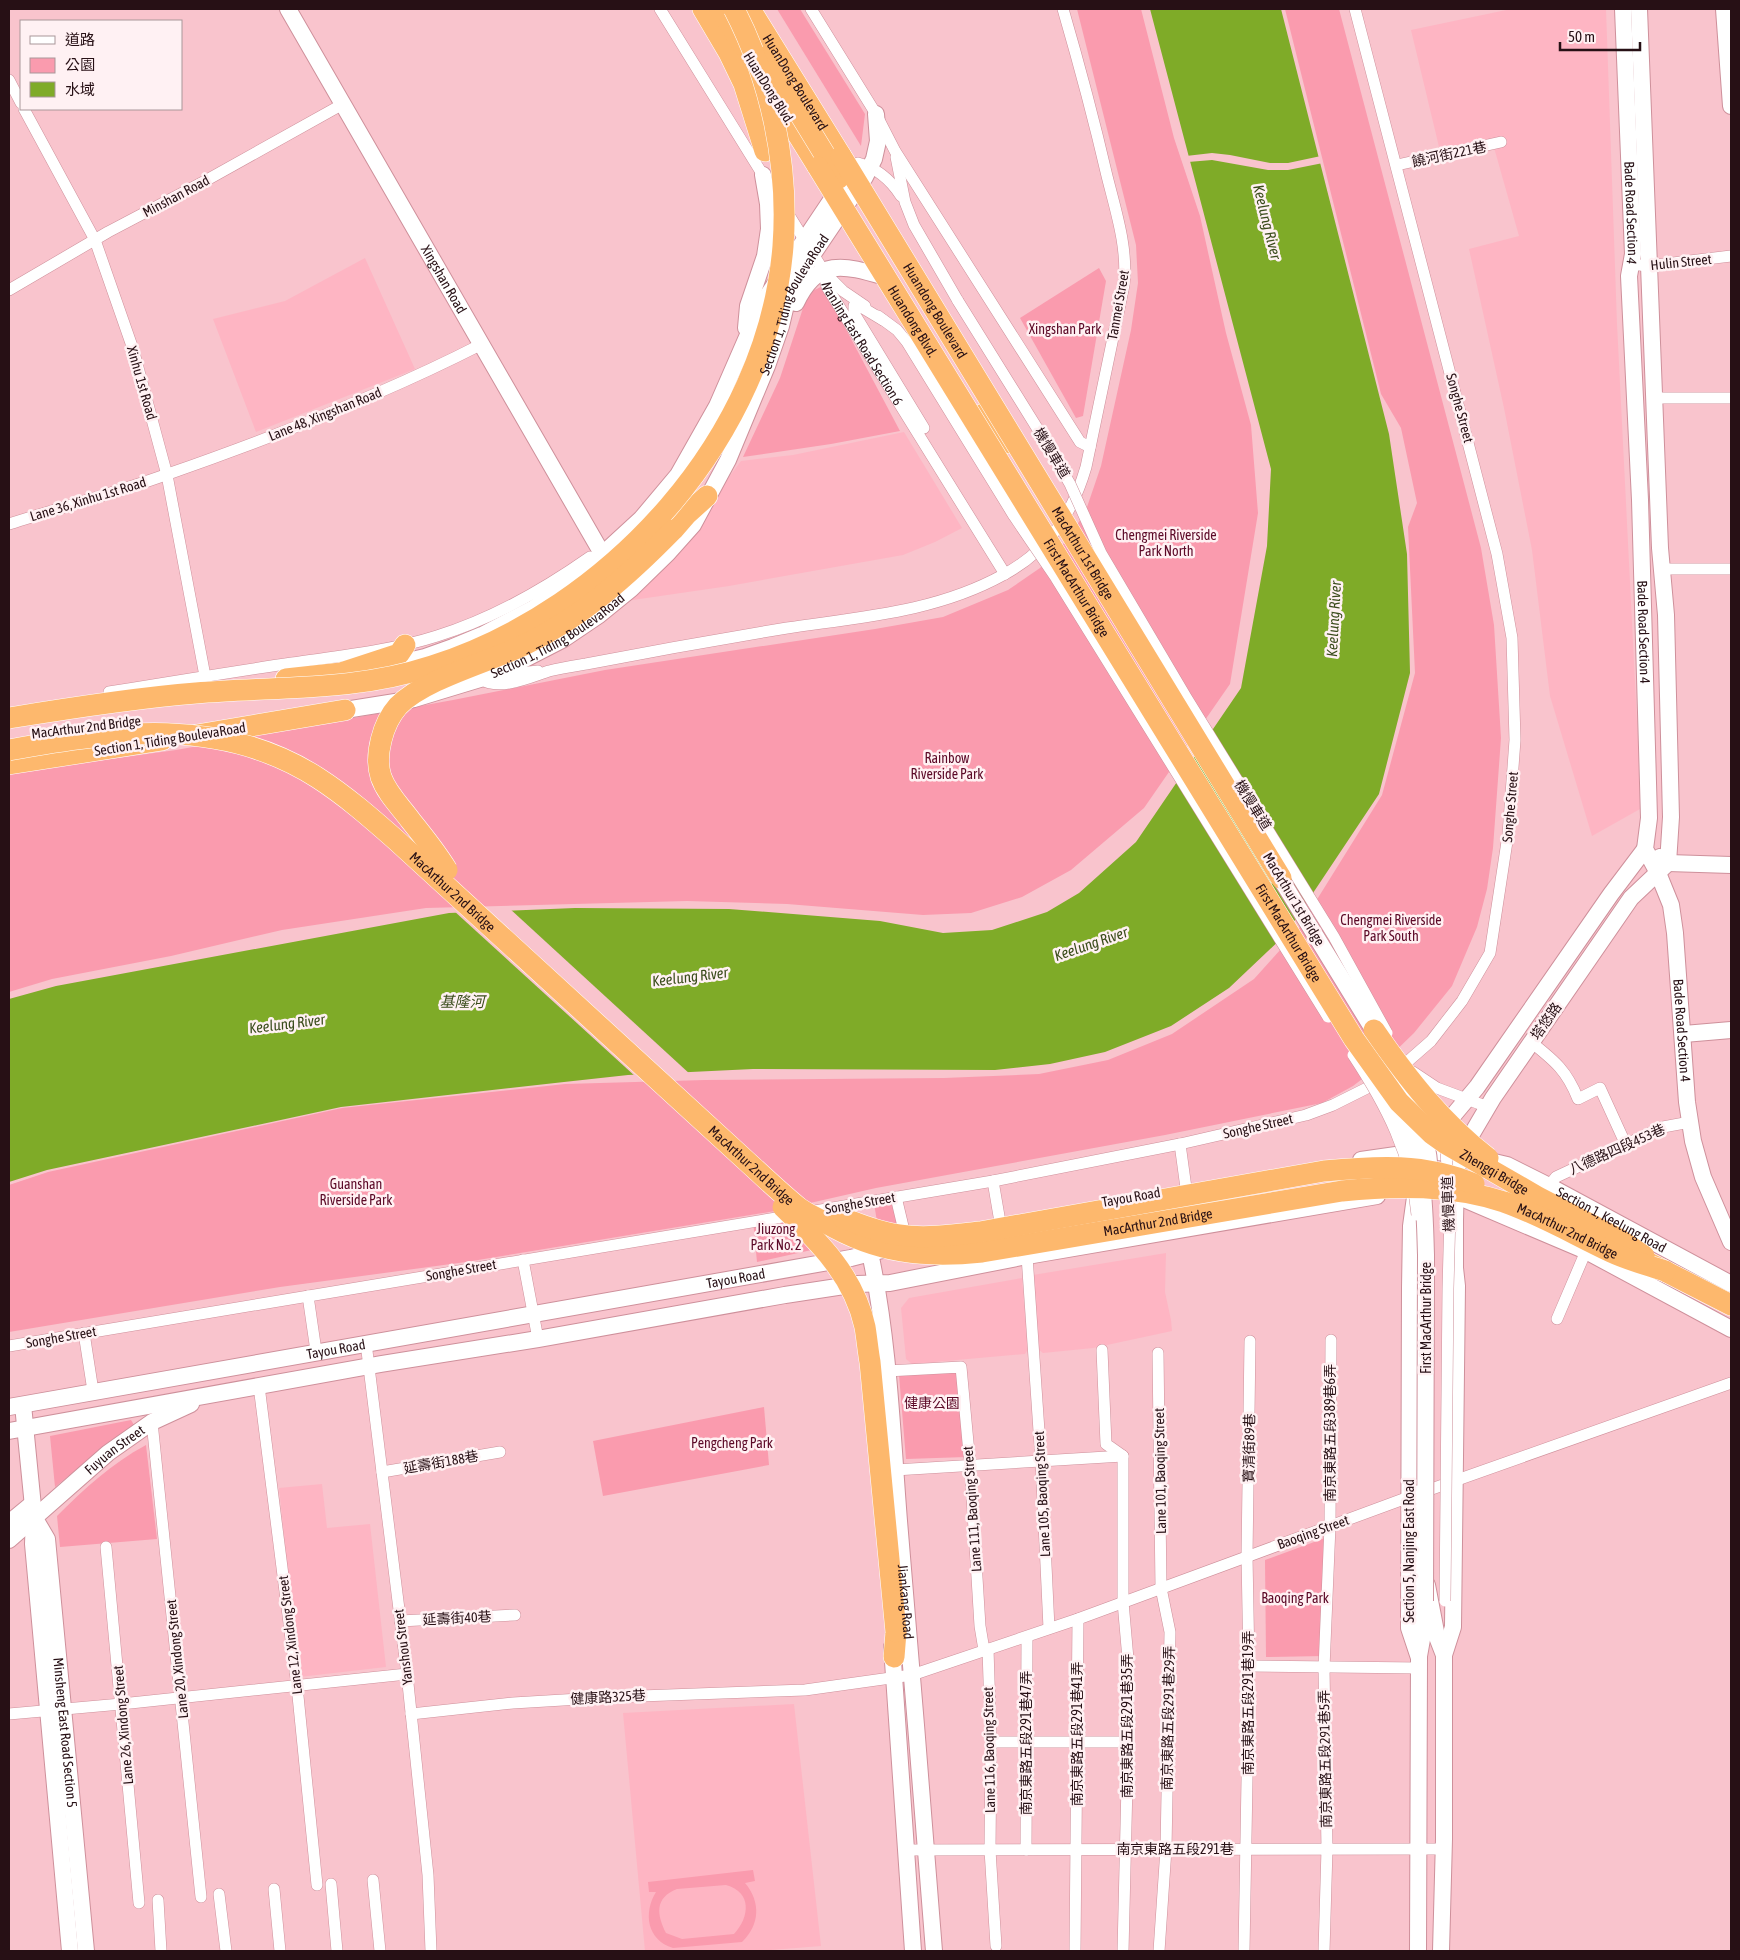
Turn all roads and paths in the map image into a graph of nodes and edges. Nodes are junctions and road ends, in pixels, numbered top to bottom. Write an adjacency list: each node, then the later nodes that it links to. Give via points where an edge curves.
1 (288, 9): 17 (main road, Xingshan Road)
2 (660, 9): 25 (street, NanJing East Road Section 6)
3 (703, 9): 62 (highway, via 744,84 765,152 770,193 766,274 740,366 718,414 696,455 628,534 586,573 547,601 495,630 422,660 358,674 204,682)
4 (716, 9): 26 (main road)
5 (720, 9): 41 (highway, Huandong Blvd., bridge)
6 (735, 9): 44 (highway, bridge); 64 (highway, bridge, via 772,108 783,179 783,248 776,289 768,327 735,408 707,456 674,501 632,546 557,606 512,633 464,655 392,677 331,687 197,693)
7 (750, 9): 47 (highway, Huandong Boulevard, bridge)
8 (762, 9): 24 (main road)
9 (811, 9): 20 (street)
10 (1063, 9): 45 (street, Tanmei Street, via 1108,179 1126,268)
11 (1355, 9): 23 (street, Songhe Street)
12 (1623, 9): 31 (main road, Bade Road Section 4)
13 (1639, 9): 32 (main road, Bade Road Section 4)
14 (1724, 9): 18 (main road)
15 (9, 80): 16 (street)
16 (20, 101)
17 (343, 104): 28 (street, Minshan Road); 40 (main road, Xingshan Road)
18 (1731, 106)
19 (25, 110): 28 (street, Xinhu 1st Road)
20 (876, 114): 22 (street); 24 (main road, Section 1, Tiding BoulevaRoad, via 878,141)
21 (1501, 142): 23 (street, 饒河街221巷)
22 (895, 151): 27 (street, 機慢車道); 45 (street, via 1080,442)
23 (1396, 165): 77 (street, Songhe Street, via 1497,554 1512,638 1515,703 1508,835 1490,954 1462,1001 1431,1041)
24 (865, 169): 26 (main road, Section 1, Tiding BoulevaRoad); 27 (street, 機慢車道, via 893,183); 146 (main road, First MacArthur Bridge, bridge, via 909,267 939,320 1415,1102 1424,1130 1430,1168)
25 (763, 175): 29 (street, NanJing East Road Section 6); 39 (main road, via 769,229 765,256 748,306)
26 (838, 202): 29 (main road, Section 1, Tiding BoulevaRoad); 34 (main road)
27 (905, 202): 147 (street, 機慢車道, bridge, via 914,225 1070,484 1106,561 1334,937 1432,1111 1446,1152 1450,1214)
28 (95, 240): 35 (street, Minshan Road); 48 (street, Xinhu 1st Road, via 132,349)
29 (809, 247): 33 (street, NanJing East Road Section 6); 37 (main road, Section 1, Tiding BoulevaRoad, via 790,292); 39 (main road, Section 1, Tiding BoulevaRoad, via 761,305)
30 (1731, 256): 32 (street, Hulin Street)
31 (1631, 264): 32 (street, Hulin Street); 69 (main road, Bade Road Section 4, via 1649,818)
32 (1648, 266): 42 (main road, Bade Road Section 4)
33 (823, 270): 34 (main road, via 840,266); 36 (street, via 843,291); 37 (main road, via 804,289); 55 (street, NanJing East Road Section 6, via 827,287)
34 (885, 277): 38 (main road)
35 (9, 290)
36 (883, 320): 38 (street); 55 (street, via 858,304 854,306 854,313)
37 (781, 326): 50 (main road, Section 1, Tiding BoulevaRoad, via 747,417)
38 (913, 338): 41 (main road, First MacArthur Bridge, bridge); 146 (street, bridge, via 1014,516 1378,1093 1404,1151 1416,1202 1419,1238)
39 (744, 343): 46 (main road, Section 1, Tiding BoulevaRoad, via 717,406)
40 (480, 345): 48 (street, Lane 48, Xingshan Road, via 350,406); 52 (main road, Xingshan Road)
41 (935, 359): 49 (highway, Huandong Blvd., bridge); 146 (main road, First MacArthur Bridge, bridge, via 1386,1093 1408,1136 1420,1168 1425,1208)
42 (1654, 398): 43 (street); 53 (main road, Bade Road Section 4)
43 (1731, 398)
44 (983, 414): 47 (highway, bridge); 49 (highway, bridge)
45 (1090, 447): 55 (street, Tanmei Street, via 1077,496 1062,523 1044,546)
46 (690, 453): 52 (street, Section 1, Tiding BoulevaRoad); 58 (main road, Section 1, Tiding BoulevaRoad, via 678,475 641,519 580,575 534,608)
47 (1030, 467): 98 (highway, MacArthur 1st Bridge, bridge, via 1402,1071 1435,1110 1514,1178 1623,1242)
48 (167, 475): 51 (street, Lane 36, Xinhu 1st Road); 60 (street, Xinhu 1st Road)
49 (1007, 476): 75 (highway, MacArthur 1st Bridge, bridge)
50 (707, 496): 61 (main road, Section 1, Tiding BoulevaRoad, via 693,525 631,589 562,640); 72 (highway, bridge, via 639,565 564,622 525,645 424,688 398,707 385,728 379,752 381,776 390,794)
51 (9, 524)
52 (600, 550): 56 (street, Section 1, Tiding BoulevaRoad)
53 (1662, 569): 54 (street); 71 (main road, Bade Road Section 4, via 1671,817)
54 (1731, 569)
55 (1008, 572): 61 (street, Tanmei Street, via 954,596 897,612 673,647 550,671)
56 (521, 601): 57 (street, Section 1, Tiding BoulevaRoad, via 477,622); 58 (main road, via 514,612 467,634)
57 (405, 645): 59 (highway, via 399,654); 60 (street, Section 1, Tiding BoulevaRoad)
58 (453, 647): 59 (main road, Section 1, Tiding BoulevaRoad, via 425,657); 61 (main road, via 460,661)
59 (342, 673): 65 (highway, Section 1, Tiding BoulevaRoad)
60 (205, 676): 62 (street, Section 1, Tiding BoulevaRoad)
61 (480, 679): 63 (main road, Section 1, Tiding BoulevaRoad, via 414,699)
62 (9, 709)
63 (345, 710): 68 (highway, Section 1, Tiding BoulevaRoad)
64 (9, 718)
65 (9, 725)
66 (9, 738): 72 (highway, MacArthur 2nd Bridge, bridge, via 129,720 177,719 223,726 266,738 310,758 342,778)
67 (9, 750): 85 (highway, MacArthur 2nd Bridge, bridge, via 146,733 189,734 229,740 280,757 318,778 396,840)
68 (9, 764)
69 (1646, 849): 71 (main road, Bade Road Section 4); 78 (main road, 塔悠路)
70 (1731, 865): 71 (main road)
71 (1663, 868): 74 (main road, Bade Road Section 4, via 1671,905); 76 (main road, 塔悠路, via 1631,898)
72 (447, 870): 93 (highway, MacArthur 2nd Bridge, bridge, via 789,1182 841,1217)
73 (1731, 1030): 74 (main road)
74 (1684, 1034): 80 (main road, Bade Road Section 4)
75 (1354, 1039): 100 (highway, Zhengqi Bridge, bridge, via 1399,1102 1432,1134 1538,1197 1620,1239)
76 (1532, 1042): 79 (main road, 塔悠路); 82 (street, via 1561,1067 1578,1099 1600,1088)
77 (1406, 1063): 78 (street, via 1416,1076); 81 (street, Songhe Street, via 1388,1078 1306,1115)
78 (1467, 1099): 79 (street); 83 (main road, 塔悠路)
79 (1488, 1107): 84 (main road, 塔悠路)
80 (1690, 1122): 82 (street, 八德路四段453巷, via 1663,1127); 94 (main road, Bade Road Section 4, via 1704,1177)
81 (1180, 1144): 86 (street, Songhe Street); 88 (street)
82 (1626, 1145): 87 (street, 八德路四段453巷, via 1556,1177)
83 (1424, 1151): 84 (main road, Tayou Road); 88 (main road, Tayou Road); 89 (main road, Section 5, Nanjing East Road); 93 (highway, bridge, via 1382,1172 1345,1179 964,1243 929,1245)
84 (1460, 1154): 87 (main road, Section 1, Keelung Road, via 1507,1165); 90 (main road, 塔悠路); 105 (main road, via 1502,1182 1727,1301)
85 (752, 1168): 100 (highway, MacArthur 2nd Bridge, bridge, via 801,1209 839,1231 868,1244 919,1254 982,1252 1342,1191 1427,1187 1504,1202 1613,1253); 156 (highway, bridge, via 767,1192 821,1245 843,1273 856,1298 865,1327 896,1632)
86 (993, 1181): 91 (street, Songhe Street); 92 (street)
87 (1549, 1186): 103 (main road, Section 1, Keelung Road)
88 (1186, 1188): 92 (main road, Tayou Road)
89 (1416, 1188): 90 (main road); 97 (main road, Tayou Road); 138 (main road, Section 5, Nanjing East Road, via 1412,1226)
90 (1456, 1195): 95 (main road); 137 (main road)
91 (896, 1197): 93 (street); 99 (street, Songhe Street)
92 (1000, 1222): 93 (main road, Tayou Road)
93 (904, 1239): 96 (main road, Tayou Road); 98 (highway, MacArthur 2nd Bridge, bridge, via 980,1232 1324,1171 1402,1166 1466,1180 1617,1254)
94 (1731, 1242)
95 (1586, 1251): 108 (street); 109 (main road)
96 (864, 1255): 101 (main road, Jiankang Road); 102 (main road, Jiankang Road); 107 (main road, Tayou Road)
97 (1027, 1256): 102 (main road, Tayou Road); 133 (street, Lane 105, Baoqing Street)
98 (1638, 1257): 106 (highway, Zhengqi Bridge, bridge)
99 (523, 1260): 104 (street, Songhe Street); 107 (street)
100 (1665, 1271): 106 (highway, Zhengqi Bridge)
101 (857, 1284): 102 (main road, Tayou Road); 111 (main road, Tayou Road); 116 (main road, Jiankang Road)
102 (876, 1284): 114 (main road, Jiankang Road)
103 (1731, 1284)
104 (308, 1296): 110 (street, Songhe Street); 119 (street)
105 (1731, 1299)
106 (1731, 1305)
107 (534, 1314): 111 (street); 115 (main road, Tayou Road)
108 (1557, 1319)
109 (1731, 1329)
110 (84, 1333): 117 (street, Songhe Street); 126 (street)
111 (538, 1339): 121 (main road, Tayou Road)
112 (1330, 1340): 141 (street, 南京東路五段389巷6弄)
113 (1250, 1341): 144 (street, 寶清街89巷)
114 (884, 1342): 116 (main road); 122 (main road, Jiankang Road)
115 (366, 1343): 119 (main road, Tayou Road); 121 (street, Yanshou Street)
116 (859, 1345): 156 (main road, Jiankang Road, via 888,1632)
117 (9, 1346)
118 (1102, 1350): 132 (street, via 1106,1444)
119 (316, 1351): 126 (main road, Tayou Road)
120 (1158, 1353): 145 (street, Lane 101, Baoqing Street)
121 (370, 1366): 124 (main road, Tayou Road); 136 (street, Yanshou Street)
122 (887, 1371): 134 (street, Lane 111, Baoqing Street, via 961,1367); 135 (main road, Jiankang Road)
123 (1731, 1383): 137 (street, Baoqing Street)
124 (259, 1386): 125 (main road, Tayou Road); 163 (street, Lane 12, Xindong Street)
125 (238, 1390): 128 (main road, Fuyuan Street, via 193,1403); 129 (main road, Tayou Road)
126 (93, 1391): 127 (main road, Tayou Road)
127 (16, 1406): 129 (main road, Minsheng East Road Section 5)
128 (152, 1422): 139 (main road, Fuyuan Street); 164 (street, Lane 20, Xindong Street)
129 (26, 1429): 130 (main road, Tayou Road); 139 (main road, Minsheng East Road Section 5)
130 (9, 1431)
131 (500, 1452): 136 (street, 延壽街188巷)
132 (1123, 1456): 133 (street); 148 (street, 南京東路五段291巷35弄)
133 (1041, 1460): 134 (street); 152 (street, Lane 105, Baoqing Street)
134 (970, 1464): 135 (street); 154 (street, Lane 111, Baoqing Street, via 980,1626)
135 (895, 1470): 161 (main road, Jiankang Road)
136 (382, 1472): 151 (street, Yanshou Street)
137 (1455, 1481): 138 (street, Baoqing Street); 155 (main road, via 1453,1627)
138 (1409, 1497): 141 (street, Baoqing Street); 157 (main road, Section 5, Nanjing East Road, via 1409,1628)
139 (33, 1510): 140 (main road, Fuyuan Street); 142 (main road, Fuyuan Street); 166 (main road, Minsheng East Road Section 5, via 47,1539)
140 (9, 1523)
141 (1330, 1526): 144 (street, Baoqing Street); 159 (street, 南京東路五段389巷6弄)
142 (9, 1540)
143 (106, 1546): 165 (street, Lane 26, Xindong Street)
144 (1247, 1556): 145 (street, Baoqing Street); 158 (street, 南京東路五段291巷19弄)
145 (1161, 1588): 148 (street, Baoqing Street); 183 (street, 南京東路五段291巷29弄, via 1170,1632)
146 (1423, 1596): 155 (main road); 157 (main road, via 1424,1628)
147 (1445, 1601)
148 (1123, 1602): 150 (street, Baoqing Street); 172 (street, 南京東路五段291巷35弄, via 1128,1659)
149 (515, 1614): 151 (street, 延壽街40巷)
150 (1078, 1619): 152 (street, Baoqing Street); 171 (street, 南京東路五段291巷41弄)
151 (400, 1621): 160 (street, Yanshou Street)
152 (1049, 1628): 153 (street, Baoqing Street)
153 (1027, 1637): 154 (street, Baoqing Street); 170 (street, 南京東路五段291巷47弄)
154 (986, 1650): 161 (street, Baoqing Street); 169 (street, Lane 116, Baoqing Street)
155 (1444, 1655): 176 (main road)
156 (894, 1657): 162 (main road, Jiankang Road)
157 (1418, 1663): 159 (street); 175 (main road, Section 5, Nanjing East Road)
158 (1249, 1666): 159 (street); 173 (street, 南京東路五段291巷19弄)
159 (1324, 1668): 174 (street, 南京東路五段291巷5弄)
160 (407, 1674): 163 (street); 168 (street, Yanshou Street)
161 (912, 1675): 162 (street, Baoqing Street); 178 (main road, Jiankang Road)
162 (894, 1678): 168 (street, Baoqing Street, via 805,1690 613,1696); 177 (main road, Jiankang Road)
163 (297, 1686): 164 (street); 186 (street, Lane 12, Xindong Street)
164 (180, 1698): 165 (street); 189 (street, Lane 20, Xindong Street)
165 (121, 1704): 166 (street); 191 (street, Lane 26, Xindong Street)
166 (57, 1710): 167 (street); 193 (main road, Minsheng East Road Section 5); 194 (main road, Minsheng East Road Section 5)
167 (9, 1714)
168 (411, 1714): 200 (street, Yanshou Street, via 430,1895)
169 (991, 1742): 170 (street); 179 (street, Lane 116, Baoqing Street)
170 (1027, 1742): 171 (street); 180 (street, 南京東路五段291巷47弄)
171 (1078, 1742): 172 (street); 181 (street, 南京東路五段291巷41弄)
172 (1128, 1742): 182 (street, 南京東路五段291巷35弄)
173 (1246, 1849): 174 (street, 南京東路五段291巷); 183 (street, 南京東路五段291巷); 206 (street, 南京東路五段291巷19弄)
174 (1327, 1849): 175 (street, 南京東路五段291巷); 207 (street, 南京東路五段291巷5弄)
175 (1418, 1849): 176 (street, 南京東路五段291巷); 208 (main road, Section 5, Nanjing East Road)
176 (1444, 1849): 209 (main road)
177 (906, 1850): 178 (street, 南京東路五段291巷); 201 (main road, Jiankang Road)
178 (926, 1850): 179 (street, 南京東路五段291巷); 202 (main road, Jiankang Road)
179 (990, 1850): 180 (street, 南京東路五段291巷); 192 (street, Lane 116, Baoqing Street)
180 (1026, 1850): 181 (street, 南京東路五段291巷)
181 (1076, 1850): 182 (street, 南京東路五段291巷); 203 (street, 南京東路五段291巷41弄)
182 (1125, 1850): 183 (street, 南京東路五段291巷); 204 (street, 南京東路五段291巷35弄)
183 (1166, 1850): 205 (street, 南京東路五段291巷29弄)
184 (373, 1880): 199 (street)
185 (331, 1884): 198 (street)
186 (317, 1885)
187 (274, 1890): 197 (street)
188 (219, 1894): 196 (street)
189 (201, 1897)
190 (158, 1900): 195 (street)
191 (139, 1903)
192 (996, 1946)
193 (70, 1951)
194 (86, 1951)
195 (161, 1951)
196 (226, 1951)
197 (280, 1951)
198 (337, 1951)
199 (380, 1951)
200 (431, 1951)
201 (913, 1951)
202 (934, 1951)
203 (1075, 1951)
204 (1124, 1951)
205 (1159, 1951)
206 (1244, 1951)
207 (1324, 1951)
208 (1418, 1951)
209 (1442, 1951)

